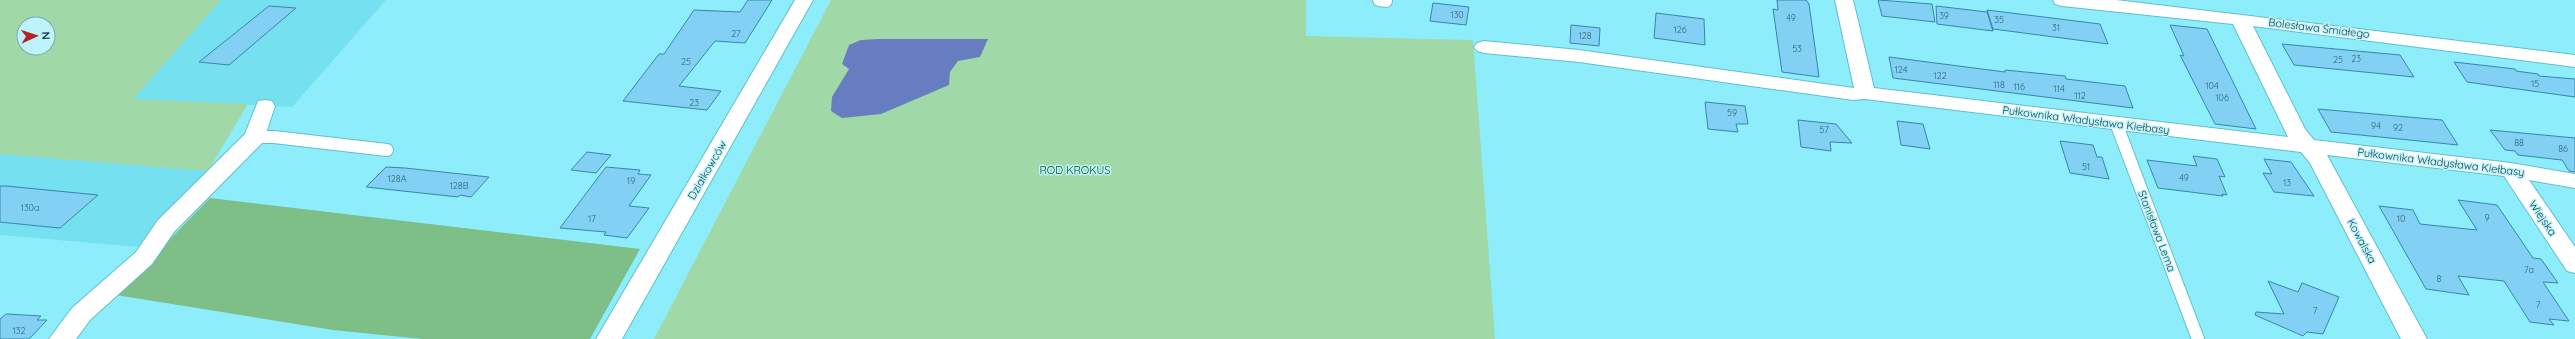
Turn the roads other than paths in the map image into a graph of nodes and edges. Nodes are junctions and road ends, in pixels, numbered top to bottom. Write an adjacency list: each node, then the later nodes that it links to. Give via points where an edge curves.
1 (804, 0): 17 (street, Działkowców)
2 (1844, 0): 7 (street)
3 (2062, 0): 4 (street, Bolesława Śmiałego)
4 (2240, 19): 6 (street, Bolesława Śmiałego); 11 (street, via 2296,132)
5 (1484, 47): 7 (street, Pułkownika Władysława Kiełbasy, via 1579,56 1852,94)
6 (2575, 61)
7 (1865, 93): 9 (street, Pułkownika Władysława Kiełbasy)
8 (265, 106): 10 (street)
9 (2116, 123): 11 (street, Pułkownika Władysława Kiełbasy); 18 (lane, Stanisława Lema)
10 (255, 137): 12 (lane); 16 (street, via 166,226 144,258 81,314)
11 (2307, 146): 13 (street, Pułkownika Władysława Kiełbasy); 19 (street, Kowalska, via 2319,160)
12 (387, 150)
13 (2511, 170): 14 (street, Pułkownika Władysława Kiełbasy); 15 (street, Wiejska)
14 (2575, 181)
15 (2575, 265)
16 (62, 339)
17 (609, 339)
18 (2198, 339)
19 (2414, 339)

